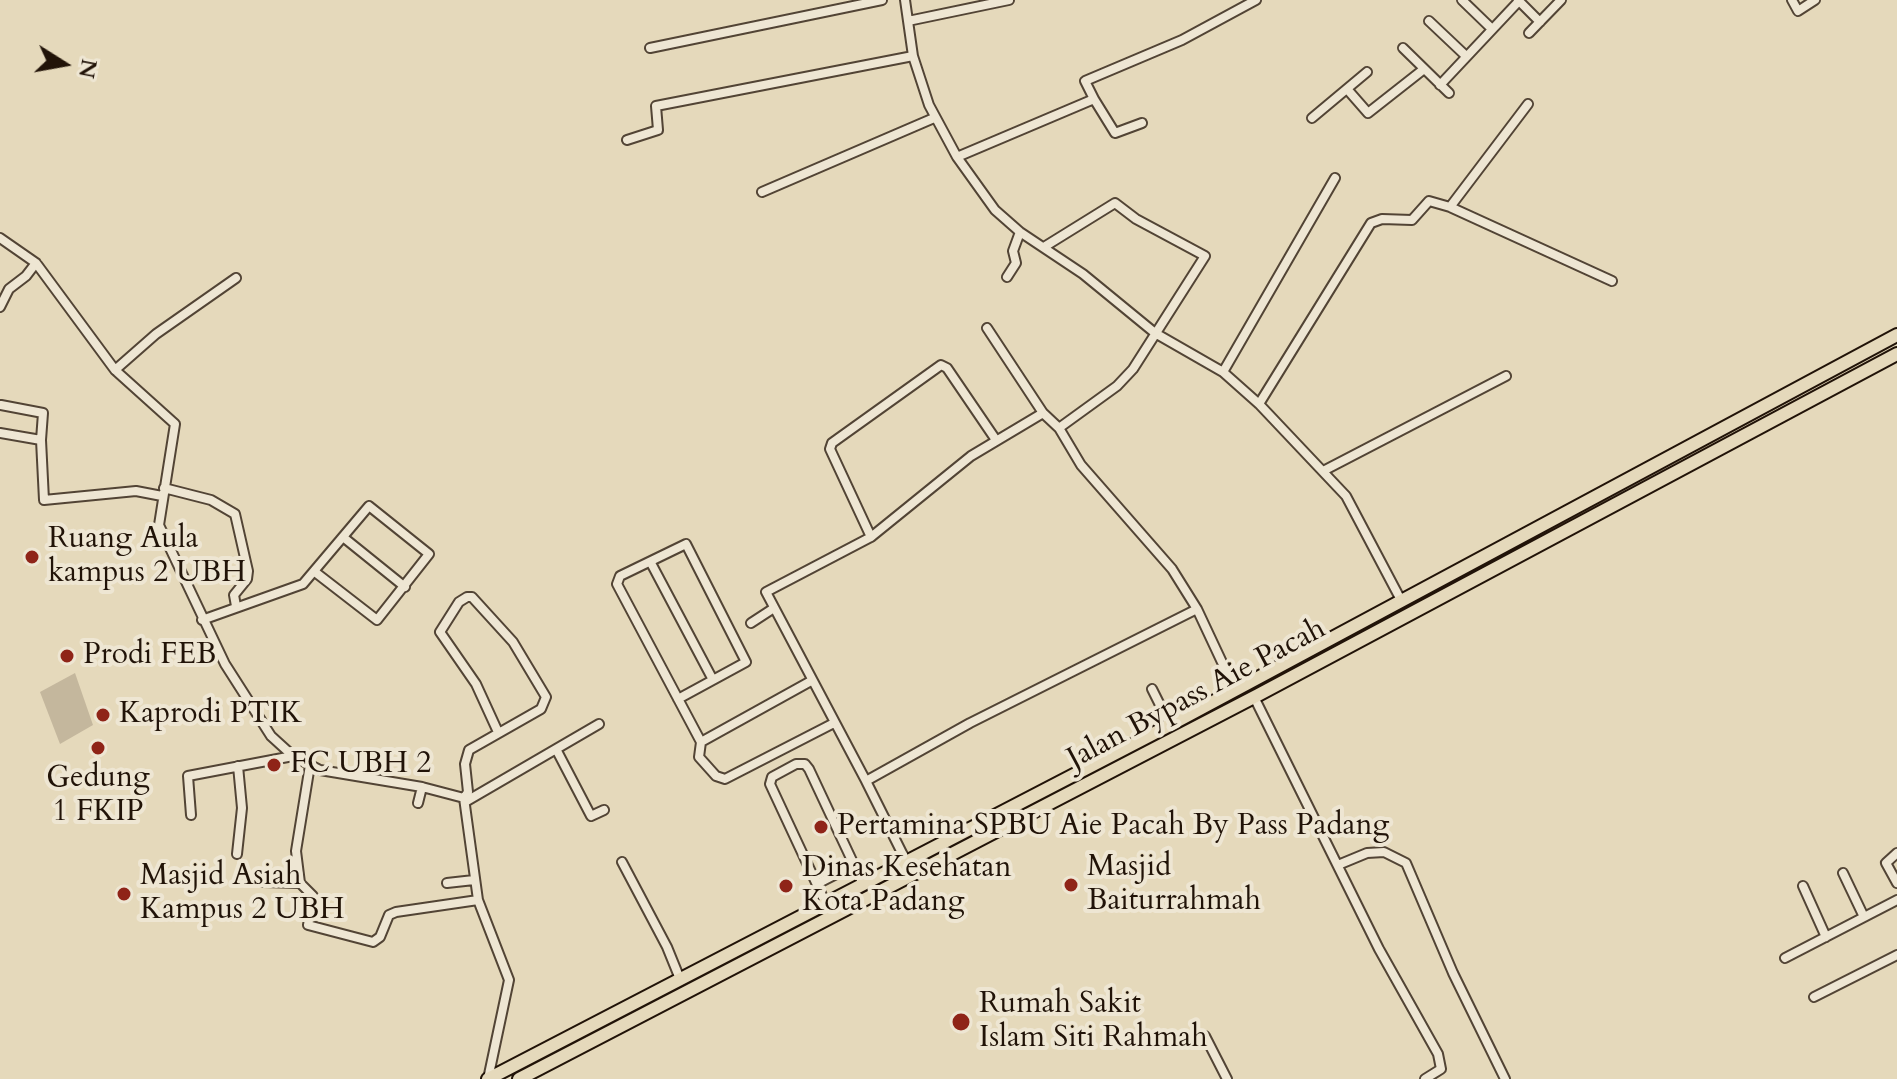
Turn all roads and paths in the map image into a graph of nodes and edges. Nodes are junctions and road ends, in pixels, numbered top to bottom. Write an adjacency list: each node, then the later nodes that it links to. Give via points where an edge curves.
1 (882, 0): 15 (street)
2 (905, 0): 10 (street)
3 (1009, 0): 10 (street)
4 (1256, 0): 24 (street, via 1182,40 1085,81)
5 (1462, 0): 13 (street)
6 (1561, 0): 12 (street)
7 (1792, 0): 8 (street, via 1798,11)
8 (1815, 0)
9 (1518, 1): 12 (street); 13 (street)
10 (908, 21): 17 (street)
11 (1429, 21): 18 (street)
12 (1540, 22): 14 (street)
13 (1492, 29): 18 (street)
14 (1529, 33)
15 (650, 48)
16 (1403, 48): 19 (street)
17 (913, 56): 26 (street); 29 (street, via 656,106 658,130)
18 (1466, 56): 21 (street)
19 (1424, 69): 21 (street); 22 (street, via 1368,113)
20 (1367, 72): 22 (street)
21 (1440, 85): 23 (street)
22 (1347, 89): 27 (street)
23 (1449, 93)
24 (1094, 99): 28 (street, via 1115,133); 30 (street)
25 (1528, 104): 33 (street)
26 (934, 118): 30 (street); 32 (street)
27 (1312, 118)
28 (1142, 123)
29 (627, 140)
30 (957, 157): 34 (street, via 995,210)
31 (1335, 178): 47 (street)
32 (762, 192)
33 (1450, 207): 40 (street); 50 (street, via 1429,201 1412,220 1371,223)
34 (1020, 232): 36 (street); 38 (street, via 1014,246 1016,263)
35 (0, 238): 37 (street)
36 (1044, 247): 43 (street); 43 (street, via 1115,203 1149,227 1204,253)
37 (36, 263): 41 (street, via 9,289); 46 (street)
38 (1007, 277)
39 (236, 278): 46 (street)
40 (1612, 281)
41 (0, 307)
42 (987, 328): 53 (street)
43 (1155, 333): 47 (street); 54 (street, via 1117,386)
44 (1897, 335): 49 (highway)
45 (1897, 354): 52 (highway, Jalan Bypass Aie Pacah)
46 (115, 370): 59 (street, via 175,424)
47 (1223, 372): 50 (street)
48 (1506, 376): 58 (street)
49 (1790, 392): 52 (highway); 65 (highway)
50 (1259, 404): 58 (street)
51 (1, 405): 56 (street, via 43,413)
52 (1797, 407): 75 (highway, Jalan Bypass Aie Pacah)
53 (1043, 413): 54 (street); 57 (street)
54 (1059, 428): 68 (street, via 1081,465 1172,569)
55 (0, 433): 56 (street)
56 (41, 440): 59 (street, via 44,500)
57 (996, 440): 61 (street); 61 (street, via 941,365 832,443 830,449)
58 (1325, 470): 65 (street, via 1346,496)
59 (163, 492): 66 (street, via 211,500 235,514 248,571 234,595); 69 (street, via 159,525)
60 (343, 537): 63 (street); 64 (street); 64 (street, via 367,507 374,507 429,554)
61 (871, 537): 67 (street, via 768,589)
62 (651, 563): 71 (street); 71 (street, via 684,544 692,551 746,662); 76 (street, via 620,576 617,584)
63 (315, 572): 64 (street, via 377,620); 66 (street, via 289,590)
64 (405, 587)
65 (1402, 602): 74 (highway)
66 (236, 606): 69 (street)
67 (774, 608): 70 (street); 72 (street)
68 (1197, 609): 74 (street); 87 (street)
69 (202, 620): 84 (street, via 261,722)
70 (751, 623)
71 (713, 680): 76 (street)
72 (811, 681): 77 (street); 81 (street)
73 (1152, 689): 79 (street)
74 (1235, 690): 79 (highway)
75 (1254, 697): 83 (highway, Jalan Bypass Aie Pacah); 98 (street)
76 (678, 699): 81 (street)
77 (834, 723): 81 (street, via 725,779 699,757); 87 (street)
78 (599, 724): 82 (street)
79 (1170, 725): 83 (highway)
80 (498, 732): 80 (street, via 541,709 546,697 513,642 467,597 440,632 476,684); 89 (street, via 469,750)
81 (701, 742)
82 (556, 749): 89 (street); 91 (street, via 591,816)
83 (1135, 749): 95 (highway); 119 (highway, Jalan Bypass Aie Pacah)
84 (293, 756): 85 (street); 86 (street)
85 (310, 765): 88 (street); 102 (street, via 296,851)
86 (238, 766): 92 (street, via 188,776); 94 (street, via 242,808)
87 (866, 781): 95 (street)
88 (422, 787): 89 (street); 90 (street)
89 (464, 800): 100 (street)
90 (418, 803)
91 (604, 810)
92 (191, 815)
93 (1897, 853): 104 (street, via 1886,863)
94 (237, 854)
95 (906, 861): 106 (highway)
96 (622, 862): 115 (street)
97 (854, 865): 105 (street); 105 (street, via 809,769 796,764 772,777 770,784); 106 (street)
98 (1338, 865): 123 (street, via 1438,1054 1441,1069); 124 (street, via 1384,852 1406,863)
99 (1843, 873): 111 (street)
100 (474, 880): 103 (street); 108 (street)
101 (263, 882): 102 (street)
102 (300, 883): 108 (street, via 313,896 308,925 368,943 377,940 392,914)
103 (447, 883)
104 (1897, 883)
105 (817, 884): 110 (street)
106 (863, 884): 110 (highway)
107 (1803, 886): 112 (street)
108 (478, 900): 120 (street, via 509,980)
109 (1897, 900): 111 (street)
110 (826, 904): 115 (highway)
111 (1864, 917): 112 (street)
112 (1826, 937): 114 (street)
113 (1897, 955): 116 (street)
114 (1785, 958)
115 (680, 979): 118 (highway)
116 (1814, 997)
117 (1205, 1036): 122 (street)
118 (566, 1039): 119 (highway); 120 (highway)
119 (573, 1051): 121 (highway, Jalan Bypass Aie Pacah)
120 (488, 1079)
121 (519, 1079)
122 (1227, 1079)
123 (1425, 1079)
124 (1505, 1079)

